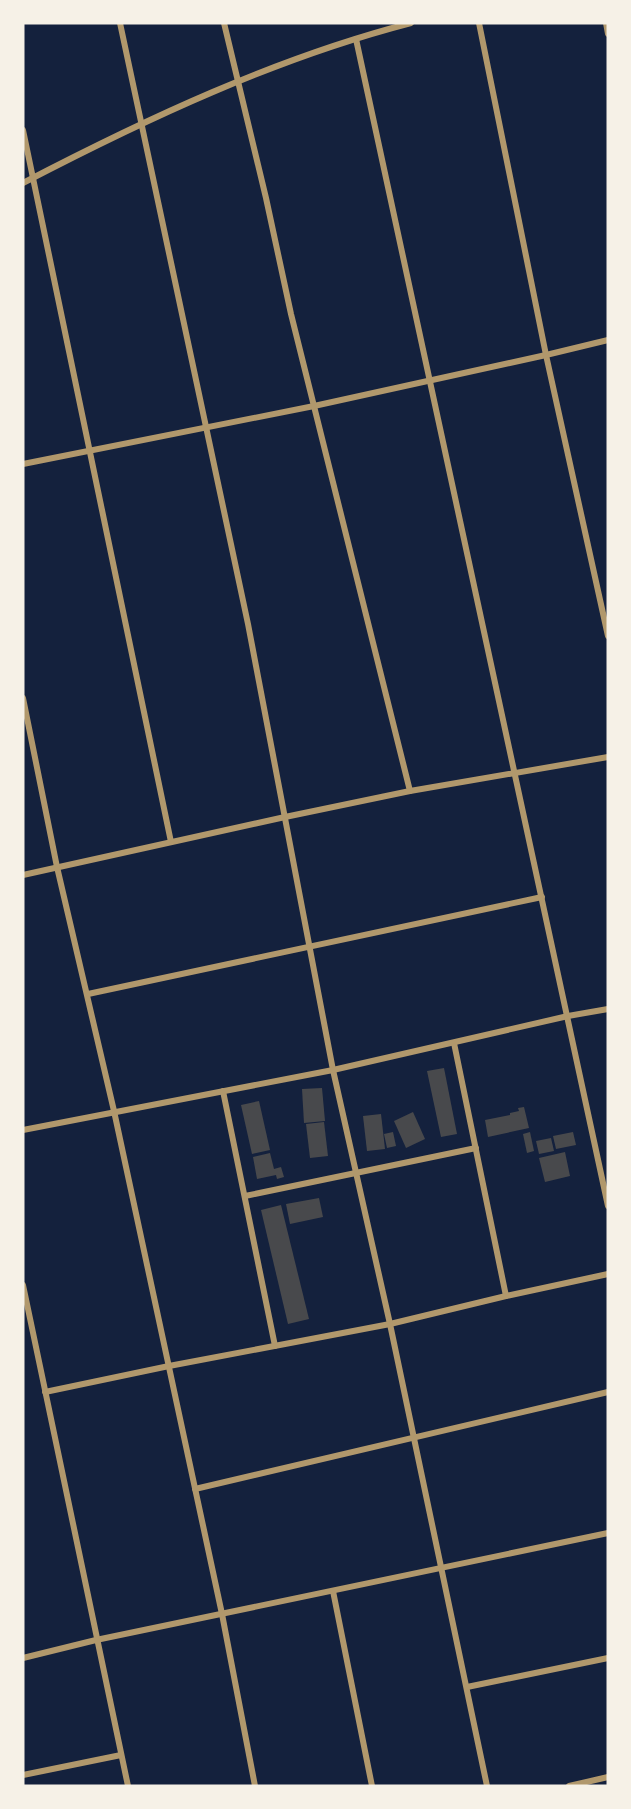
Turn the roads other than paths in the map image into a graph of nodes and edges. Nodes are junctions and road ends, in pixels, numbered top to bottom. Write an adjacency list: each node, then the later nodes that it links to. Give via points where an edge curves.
1 (120, 23): 9 (street)
2 (224, 23): 8 (street)
3 (411, 23): 7 (street)
4 (479, 23): 14 (street)
5 (606, 23): 6 (street)
6 (608, 34)
7 (356, 39): 8 (street); 15 (street)
8 (239, 81): 9 (street); 16 (street)
9 (141, 125): 11 (street); 17 (street)
10 (23, 130): 11 (street)
11 (33, 177): 12 (street); 18 (street)
12 (23, 183)
13 (608, 340): 14 (street)
14 (546, 355): 15 (street); 20 (street)
15 (430, 379): 16 (street); 23 (street)
16 (314, 406): 17 (street); 24 (street)
17 (206, 428): 18 (street); 25 (street)
18 (90, 450): 19 (street); 26 (street)
19 (23, 464)
20 (608, 636)
21 (23, 698): 27 (street)
22 (608, 757): 23 (street)
23 (514, 774): 24 (street); 29 (street)
24 (410, 792): 25 (street)
25 (285, 817): 26 (street); 30 (street)
26 (171, 842): 27 (street)
27 (57, 867): 28 (street); 31 (street)
28 (23, 875)
29 (542, 897): 30 (street); 33 (street)
30 (310, 946): 31 (street); 35 (street)
31 (88, 994): 37 (street)
32 (608, 1009): 33 (street)
33 (568, 1016): 34 (street); 42 (street)
34 (454, 1043): 35 (street); 39 (street)
35 (333, 1070): 36 (street); 40 (street)
36 (223, 1091): 37 (street); 41 (street)
37 (114, 1111): 38 (street); 48 (street)
38 (23, 1130)
39 (476, 1148): 40 (street); 45 (street)
40 (356, 1172): 41 (street); 46 (street)
41 (245, 1196): 47 (street)
42 (608, 1206)
43 (608, 1274): 45 (street)
44 (23, 1285): 49 (street)
45 (506, 1296): 46 (street)
46 (390, 1324): 47 (street); 51 (street)
47 (275, 1346): 48 (street)
48 (169, 1366): 49 (street); 52 (street)
49 (45, 1392): 57 (street)
50 (608, 1392): 51 (street)
51 (414, 1438): 52 (street); 54 (street)
52 (195, 1489): 56 (street)
53 (608, 1533): 54 (street)
54 (441, 1568): 55 (street); 60 (street)
55 (334, 1591): 56 (street); 66 (street)
56 (222, 1614): 57 (street); 65 (street)
57 (96, 1640): 58 (street); 61 (street)
58 (23, 1658)
59 (608, 1658): 60 (street)
60 (467, 1687): 67 (street)
61 (121, 1755): 62 (street); 64 (street)
62 (23, 1775)
63 (608, 1777): 68 (street)
64 (128, 1786)
65 (255, 1786)
66 (372, 1786)
67 (486, 1786)
68 (569, 1786)

